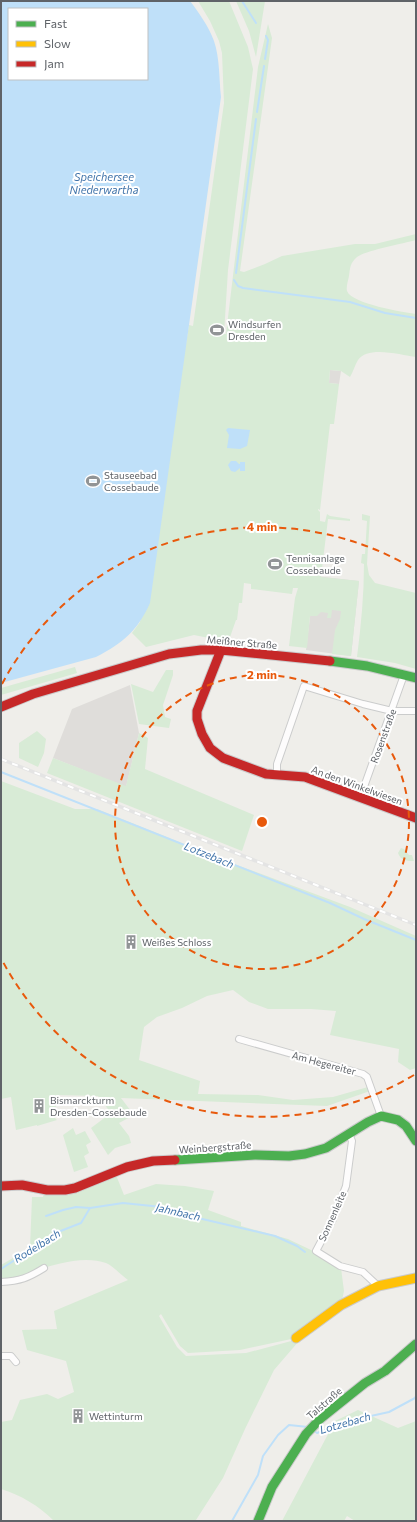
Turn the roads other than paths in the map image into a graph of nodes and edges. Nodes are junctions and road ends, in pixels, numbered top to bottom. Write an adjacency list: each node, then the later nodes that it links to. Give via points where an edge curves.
1 (221, 650): 2 (street, Meißner Straße, via 349,663); 4 (street, Meißner Straße, via 184,652 151,659 33,694); 7 (street, An den Winkelwiesen, via 197,711 202,734 210,748 222,758)
2 (404, 674): 3 (street, Meißner Straße); 5 (street, Rosenstraße)
3 (416, 678)
4 (1, 707)
5 (392, 711): 6 (street); 7 (street, via 304,686 277,764); 8 (street, Rosenstraße)
6 (416, 711)
7 (278, 776): 8 (street, An den Winkelwiesen, via 305,777)
8 (360, 798): 9 (street, An den Winkelwiesen)
9 (416, 818)
10 (239, 1039): 11 (street, Am Hegereiter, via 363,1074 367,1077)
11 (381, 1116): 12 (street, Weinbergstraße); 13 (street, via 398,1120)
12 (349, 1134): 14 (street, Weinbergstraße, via 326,1148 297,1155 153,1161 127,1167 65,1190 47,1190 22,1185); 18 (street, Sonnenleite, via 352,1141 346,1186 333,1219 316,1251 340,1266 363,1272)
13 (415, 1137)
14 (1, 1186)
15 (44, 1268): 17 (street, via 28,1278)
16 (416, 1278): 18 (street)
17 (1, 1282)
18 (378, 1286): 19 (street, via 341,1305)
19 (296, 1338)
20 (416, 1344): 23 (street, Talstraße, via 320,1419 306,1434 272,1487)
21 (1, 1356): 22 (street, via 10,1356)
22 (16, 1362)
23 (258, 1521)

